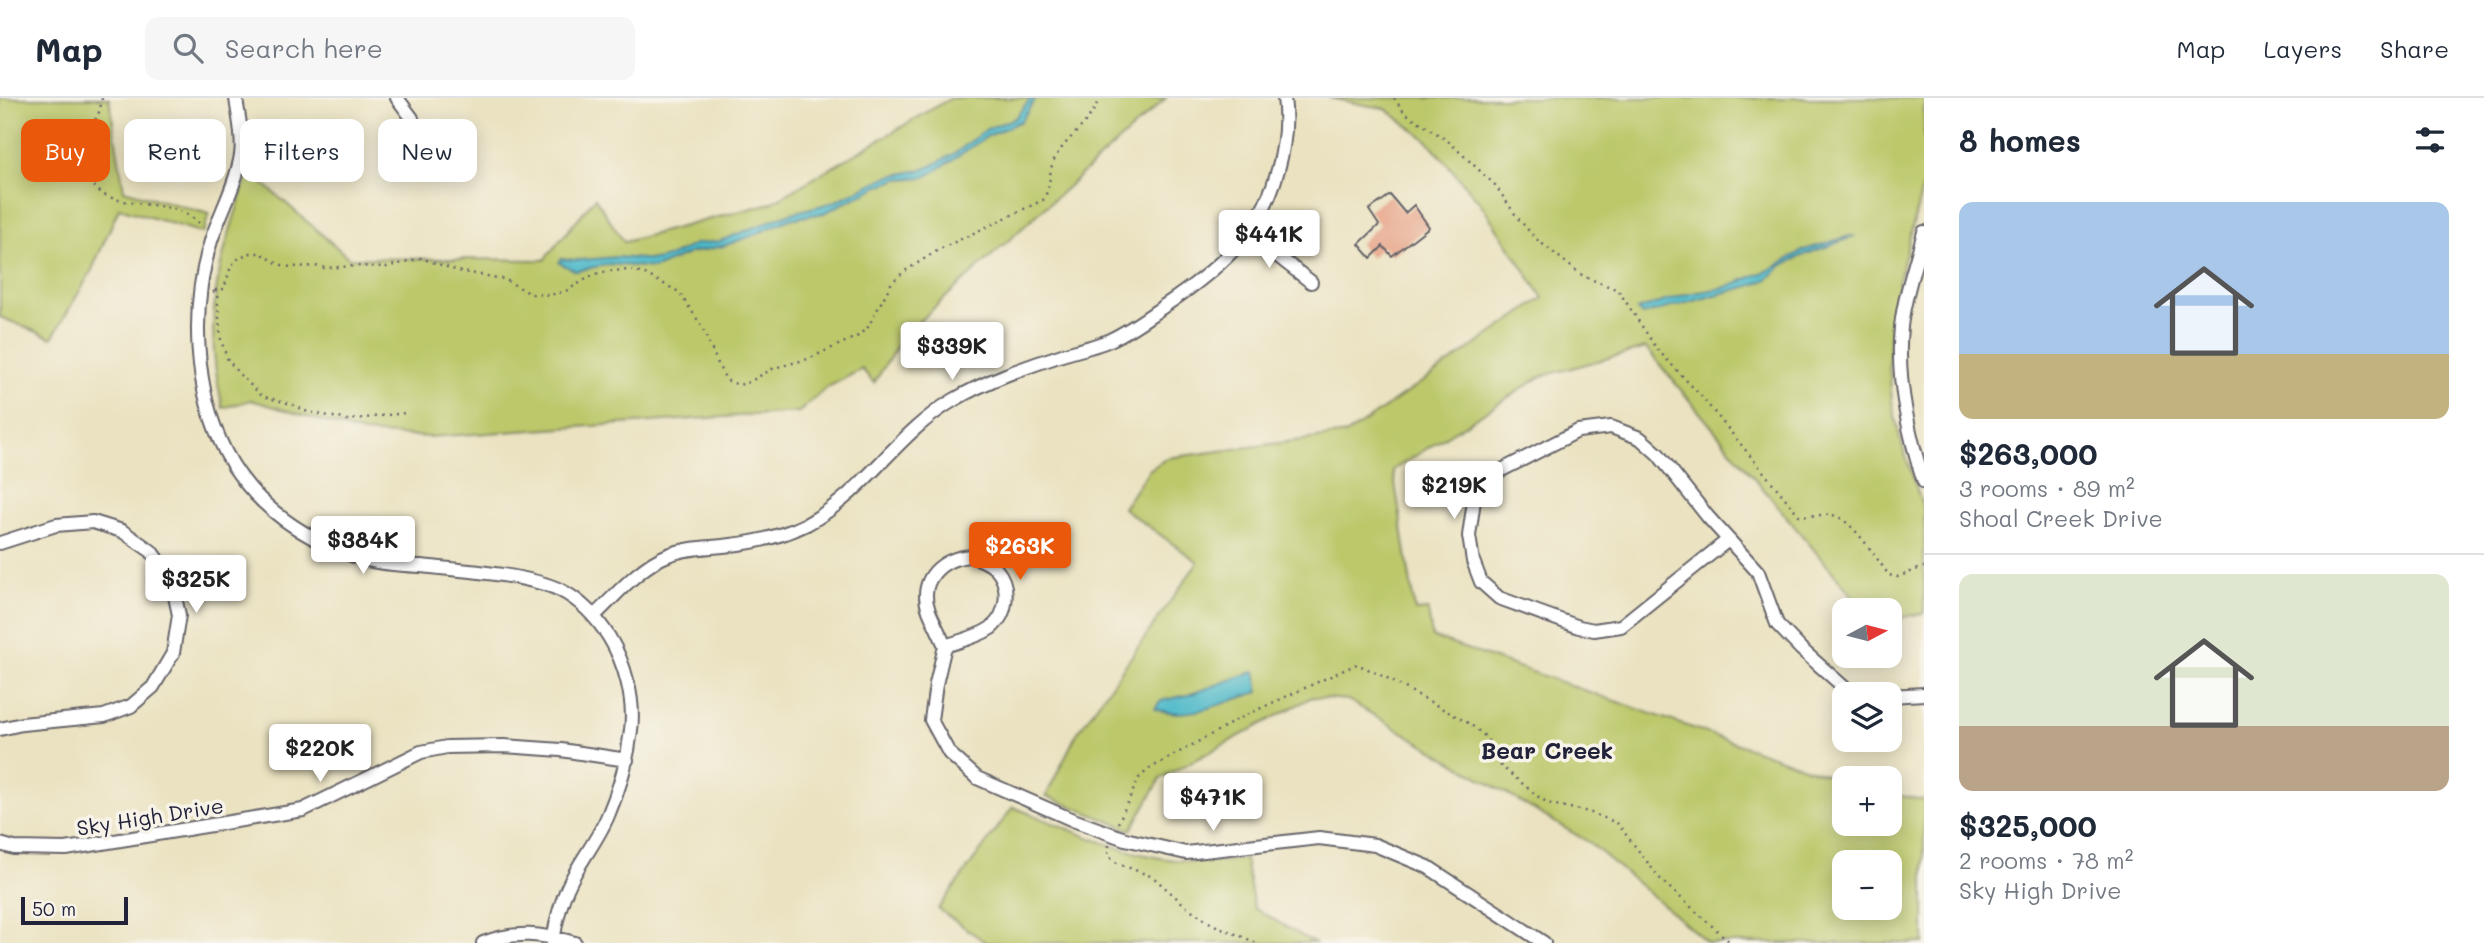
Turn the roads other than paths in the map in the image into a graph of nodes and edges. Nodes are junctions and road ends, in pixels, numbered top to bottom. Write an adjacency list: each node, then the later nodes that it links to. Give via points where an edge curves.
1 (236, 98): 12 (street, via 241,154 204,272 200,359 208,408 227,454 248,485 275,513 313,540 366,560 531,581 561,590)
2 (397, 98): 4 (street)
3 (1284, 98): 6 (street, via 1287,118 1276,175)
4 (412, 118)
5 (1924, 232): 8 (street, via 1901,327 1902,385)
6 (1248, 233): 7 (street); 12 (street, via 1188,291 1111,340 1024,368 952,401 912,429 854,491 805,525 770,539 667,555 641,572)
7 (1311, 282)
8 (1919, 448): 9 (street)
9 (1924, 482)
10 (1728, 540): 10 (street, via 1658,454 1640,438 1611,427 1578,431 1490,475 1475,493 1469,536 1481,582 1499,598 1594,630 1621,626); 14 (street, via 1758,572 1777,624)
11 (0, 543): 17 (street, via 56,525 93,523 122,531 151,551 171,578 179,615 173,653 153,687 131,706 104,716)
12 (595, 615): 18 (street, via 618,652 628,685 632,727)
13 (945, 646): 13 (street, via 991,627 1004,608 1006,595 996,569 972,556 945,562 928,584 929,611); 23 (street, via 931,720 949,753 977,778 1113,835 1186,853 1319,838 1375,845 1428,867)
14 (1838, 682)
15 (1924, 694): 16 (street)
16 (1902, 695)
17 (0, 729)
18 (627, 760): 19 (street, Sky High Drive, via 561,750 447,747 421,752 303,810 66,849); 20 (street, via 609,814 563,896)
19 (0, 844)
20 (553, 940): 21 (street, via 514,934); 22 (street)
21 (483, 943)
22 (575, 943)
23 (1544, 943)

